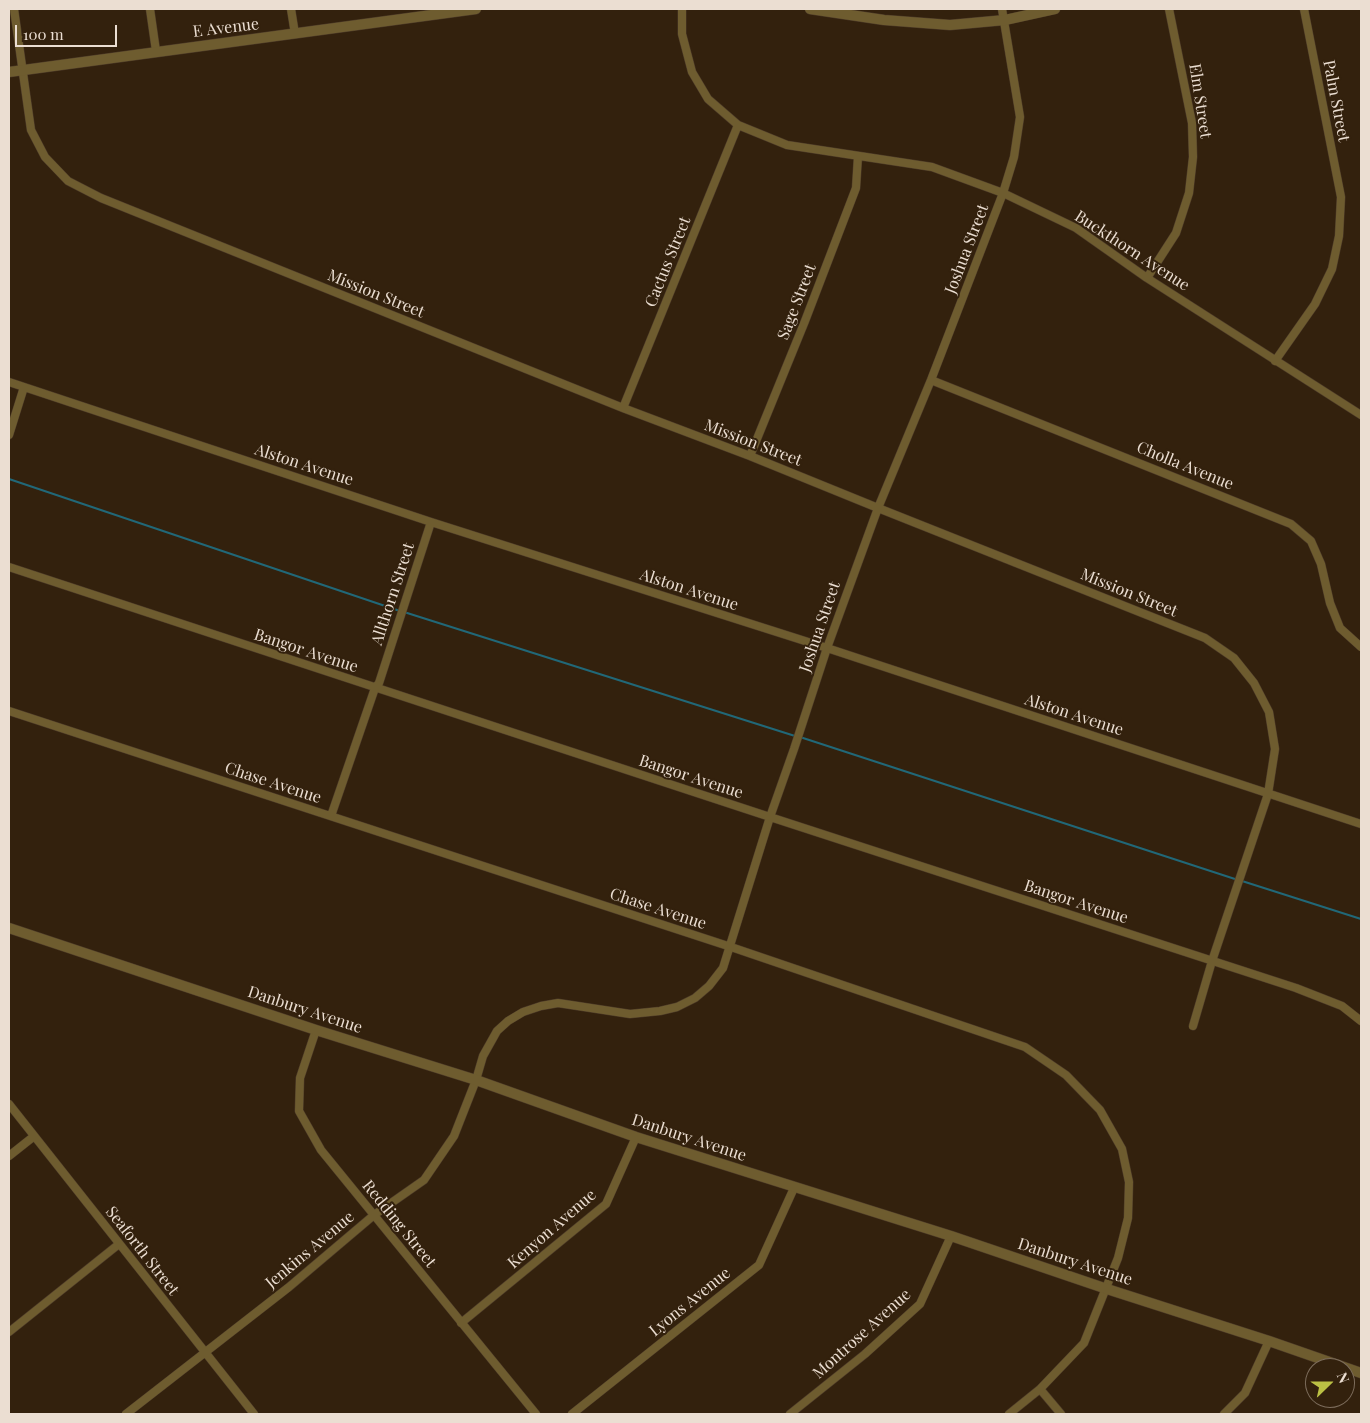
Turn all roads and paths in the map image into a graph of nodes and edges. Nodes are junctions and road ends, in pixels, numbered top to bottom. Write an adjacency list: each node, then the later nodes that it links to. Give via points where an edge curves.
1 (14, 9): 16 (street, Mission Street)
2 (150, 9): 15 (street)
3 (291, 9): 14 (street)
4 (476, 9): 12 (street, E Avenue)
5 (682, 9): 18 (street, Buckthorn Avenue, via 682,34 692,72 708,99)
6 (810, 9): 11 (street)
7 (1002, 9): 13 (street, Joshua Street)
8 (1055, 9): 13 (street)
9 (1169, 9): 21 (street, Elm Street, via 1192,123 1194,156 1189,193 1176,233)
10 (1304, 9): 22 (street, Palm Street, via 1341,197 1339,236 1332,269 1315,304)
11 (822, 10): 13 (street, via 950,26)
12 (430, 12): 14 (street, E Avenue)
13 (1005, 20): 20 (street, Joshua Street, via 1020,117 1014,157)
14 (295, 34): 15 (street, E Avenue)
15 (156, 51): 16 (street, E Avenue)
16 (21, 70): 17 (street, E Avenue); 26 (street, Mission Street, via 31,130 45,156 68,181 101,198)
17 (9, 72)
18 (738, 126): 19 (street, Buckthorn Avenue, via 787,145); 26 (street, Cactus Street)
19 (858, 156): 20 (street, Buckthorn Avenue, via 932,167); 29 (street, Sage Street, via 856,188)
20 (1003, 193): 21 (street, Buckthorn Avenue, via 1076,228); 23 (street, Joshua Street)
21 (1147, 278): 22 (street, Buckthorn Avenue)
22 (1275, 361): 27 (street, Buckthorn Avenue)
23 (932, 380): 30 (street, Joshua Street); 33 (street, Cholla Avenue, via 1291,524 1311,541 1340,628)
24 (9, 382): 25 (street, Alston Avenue)
25 (24, 387): 28 (street); 31 (street, Alston Avenue)
26 (623, 408): 29 (street, Mission Street)
27 (1361, 416)
28 (9, 435)
29 (750, 456): 30 (street, Mission Street)
30 (878, 508): 34 (street, Joshua Street); 37 (street, Mission Street, via 1205,638 1234,658 1254,683 1268,712 1275,749)
31 (431, 522): 34 (street, Alston Avenue); 35 (street, Allthorn Street)
32 (9, 567): 35 (street, Bangor Avenue)
33 (1361, 647)
34 (826, 648): 37 (street, Alston Avenue); 39 (street, Joshua Street)
35 (376, 688): 38 (street, Allthorn Street); 39 (street, Bangor Avenue)
36 (9, 711): 38 (street, Chase Avenue)
37 (1268, 794): 40 (street, Alston Avenue); 43 (street, Mission Street)
38 (332, 816): 42 (street, Chase Avenue)
39 (770, 817): 42 (street, Joshua Street); 43 (street, Bangor Avenue)
40 (1361, 824)
41 (9, 928): 46 (street, Danbury Avenue)
42 (731, 947): 47 (street, Joshua Street, via 723,968 709,986 677,1007 630,1014 558,1003 523,1012 497,1032 483,1056); 56 (street, Chase Avenue, via 1026,1047 1066,1075 1100,1110 1122,1149 1129,1182 1128,1218)
43 (1212, 960): 44 (street, Bangor Avenue, via 1342,1006); 45 (street, Mission Street)
44 (1361, 1021)
45 (1193, 1026)
46 (316, 1030): 47 (street, Danbury Avenue); 53 (street, Redding Street, via 300,1078 299,1111 321,1150)
47 (476, 1080): 50 (street, Danbury Avenue); 53 (street, Jenkins Avenue, via 454,1136 424,1180)
48 (9, 1104): 49 (street, Seaforth Street)
49 (33, 1137): 51 (street); 55 (street, Seaforth Street)
50 (636, 1137): 52 (street, Danbury Avenue); 57 (street, Kenyon Avenue, via 606,1204)
51 (9, 1156)
52 (794, 1188): 54 (street, Danbury Avenue); 66 (street, Lyons Avenue, via 759,1265)
53 (374, 1215): 57 (street, Redding Street); 60 (street, Jenkins Avenue)
54 (952, 1236): 56 (street, Danbury Avenue); 67 (street, Montrose Avenue, via 920,1304 865,1354)
55 (119, 1244): 58 (street); 60 (street, Seaforth Street)
56 (1106, 1289): 59 (street, Danbury Avenue); 62 (street, Chase Avenue, via 1084,1343)
57 (461, 1323): 65 (street, Redding Street)
58 (9, 1332)
59 (1269, 1341): 61 (street, Danbury Avenue); 70 (street, via 1245,1393)
60 (205, 1352): 63 (street, Jenkins Avenue); 64 (street, Seaforth Street)
61 (1361, 1373)
62 (1040, 1389): 68 (street, Chase Avenue); 69 (street)
63 (126, 1414)
64 (254, 1414)
65 (536, 1414)
66 (572, 1414)
67 (790, 1414)
68 (1009, 1414)
69 (1061, 1414)
70 (1224, 1414)

